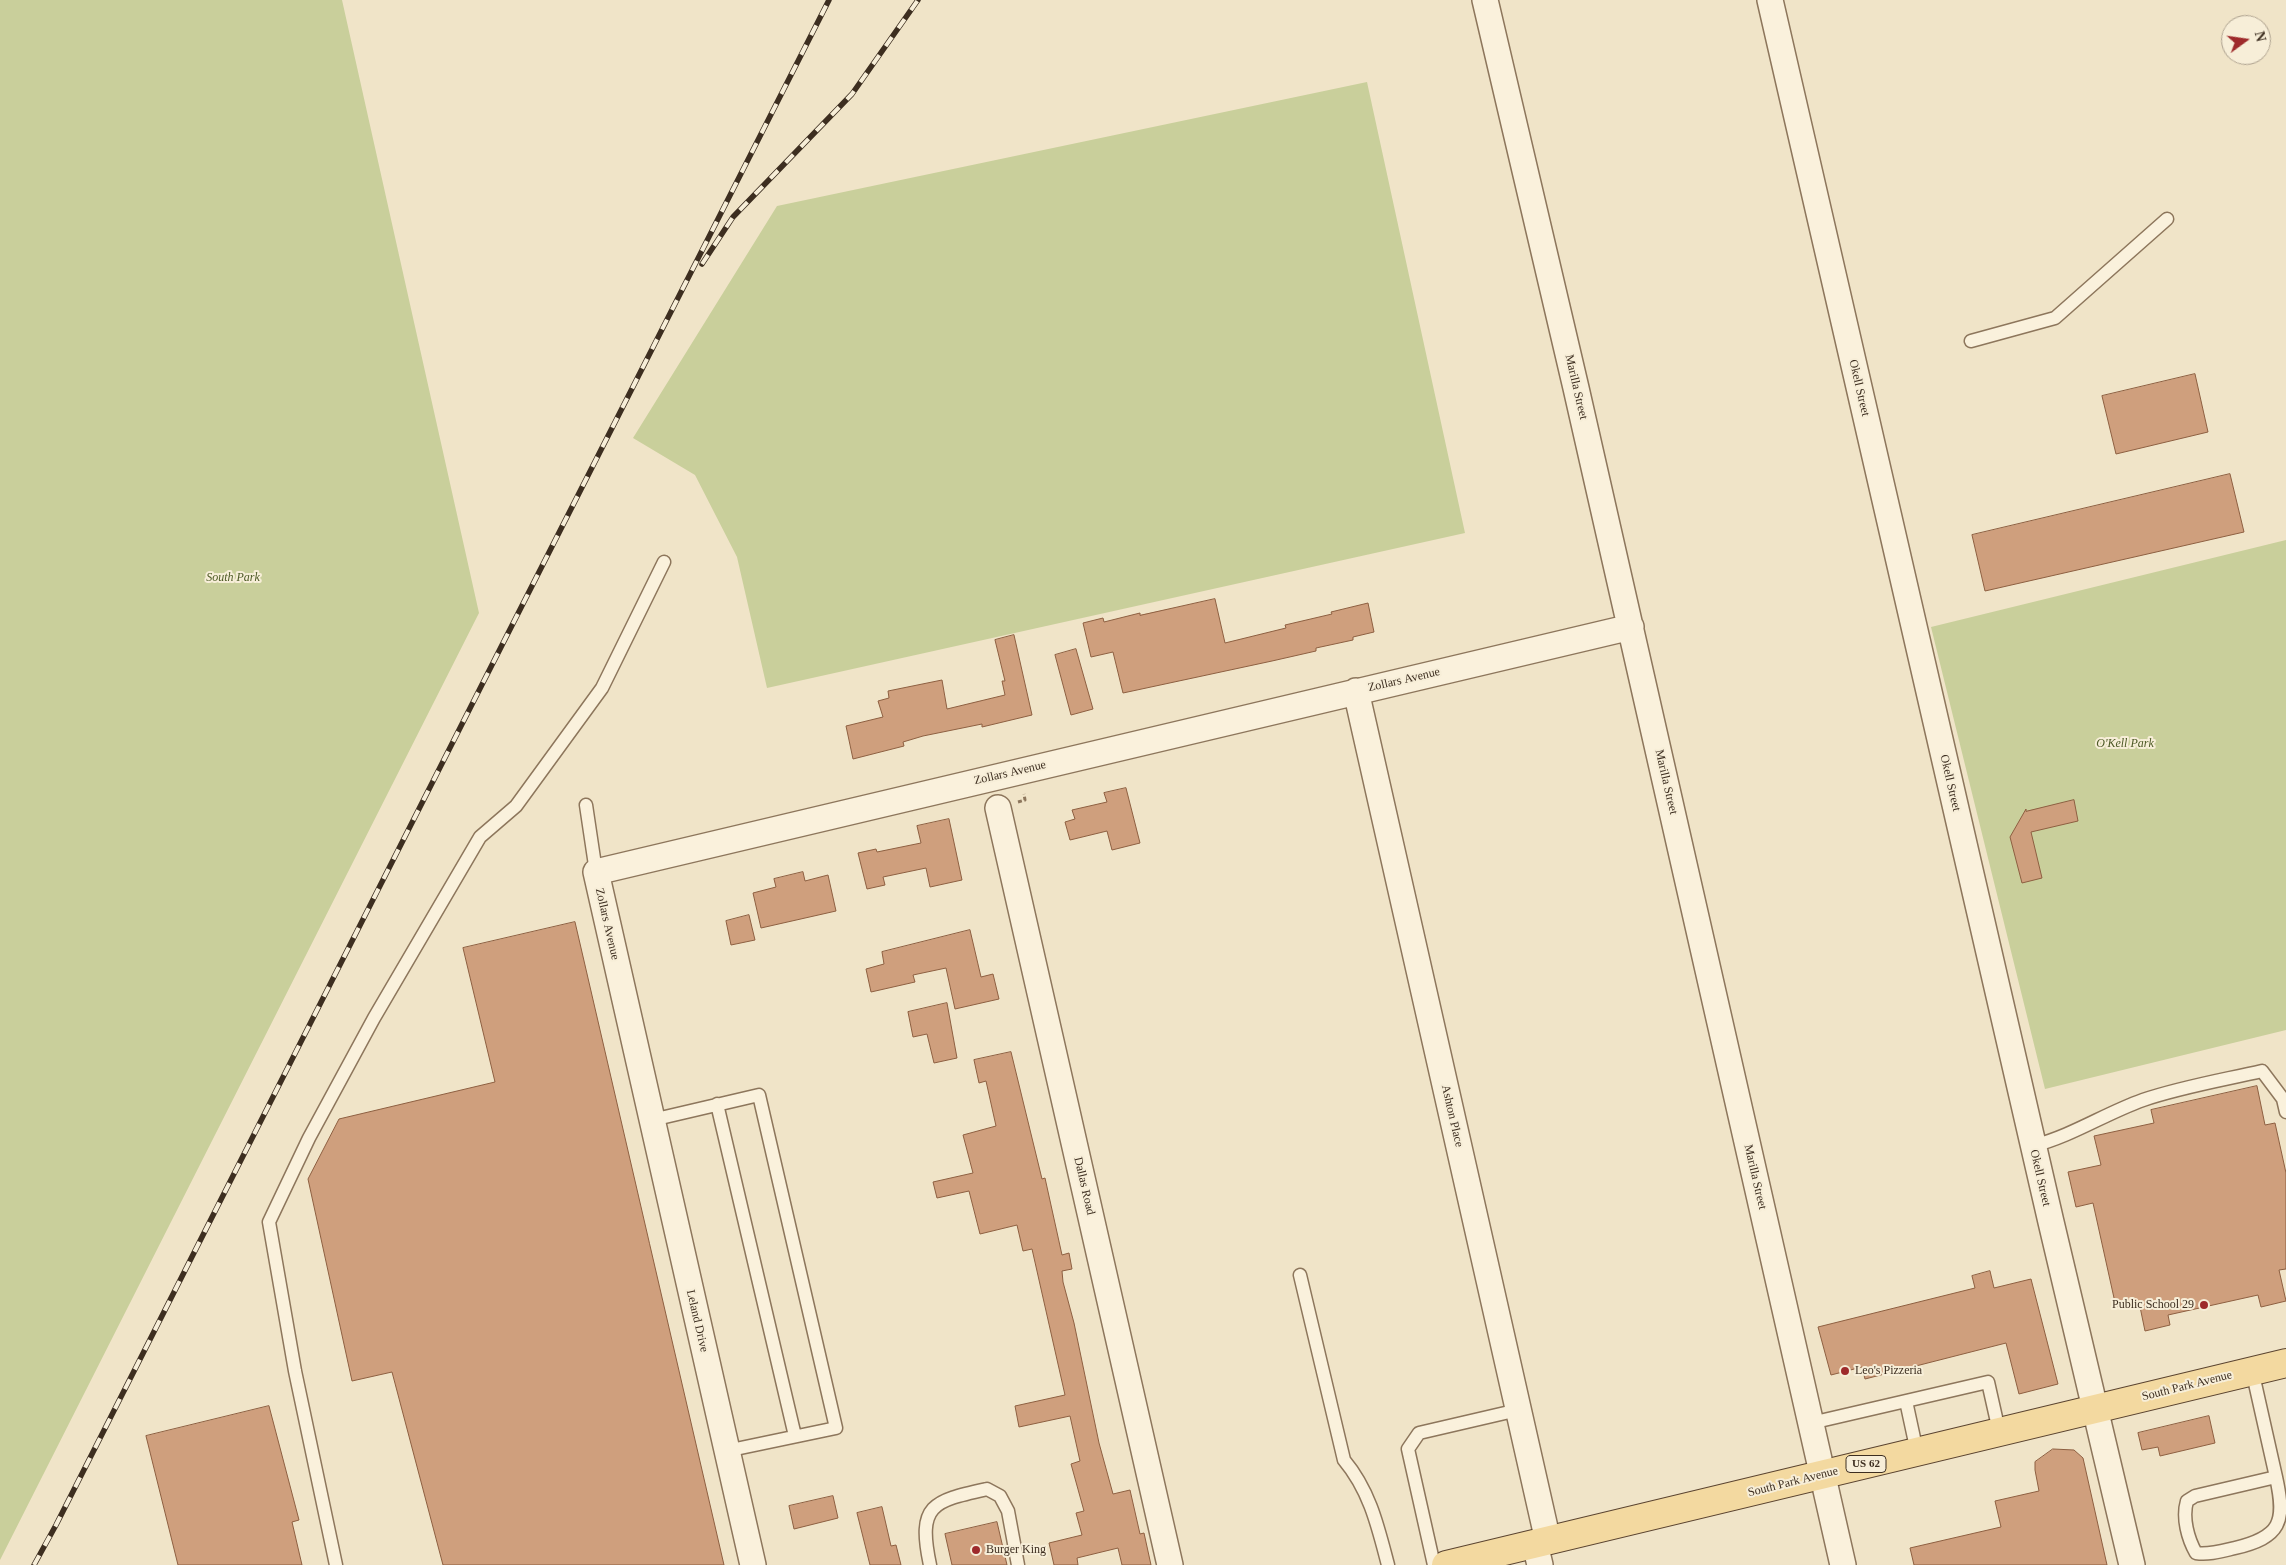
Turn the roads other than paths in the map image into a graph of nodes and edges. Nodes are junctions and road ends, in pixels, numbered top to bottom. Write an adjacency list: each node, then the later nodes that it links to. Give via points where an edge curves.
1 (1485, 0): 6 (street, Marilla Street)
2 (1770, 0): 15 (street, Okell Street)
3 (2167, 219): 4 (lane, via 2055,318)
4 (1971, 341)
5 (664, 562): 30 (lane, via 602,688 516,806 480,837 374,1018 309,1138 269,1222 295,1371)
6 (1631, 627): 7 (street, Zollars Avenue); 22 (street, Marilla Street)
7 (1356, 691): 10 (street, Zollars Avenue); 21 (street, Ashton Place)
8 (586, 805): 10 (lane)
9 (998, 808): 34 (street, Dallas Road)
10 (596, 872): 11 (street, Zollars Avenue)
11 (642, 1078): 14 (street, Leland Drive)
12 (717, 1104): 14 (lane); 24 (lane); 24 (lane, via 759,1095 836,1428)
13 (2286, 1112): 15 (lane, via 2283,1099 2262,1071 2145,1100 2112,1112 2068,1135)
14 (652, 1120): 25 (street, Leland Drive)
15 (2034, 1146): 20 (street, Okell Street)
16 (1300, 1275): 35 (lane, via 1344,1460 1358,1477 1375,1513)
17 (2286, 1363): 18 (main road, South Park Avenue / US 62)
18 (2252, 1370): 20 (main road, South Park Avenue / US 62); 28 (lane)
19 (1906, 1401): 22 (lane); 23 (lane, via 1988,1382); 26 (lane)
20 (2095, 1409): 23 (main road, South Park Avenue / US 62); 39 (street, Okell Street)
21 (1518, 1410): 29 (street, Ashton Place); 36 (lane, via 1419,1433 1408,1449)
22 (1811, 1423): 27 (street, Marilla Street)
23 (1999, 1431): 26 (main road, South Park Avenue / US 62)
24 (794, 1436): 25 (lane)
25 (726, 1451): 31 (street, Leland Drive)
26 (1917, 1452): 27 (main road, South Park Avenue / US 62)
27 (1823, 1475): 29 (main road, South Park Avenue / US 62); 38 (street, Marilla Street)
28 (2276, 1477): 28 (lane, via 2281,1512 2277,1527 2255,1543 2206,1554 2196,1553 2184,1512 2187,1501 2195,1496)
29 (1541, 1550): 37 (main road, South Park Avenue / US 62)
30 (336, 1565)
31 (753, 1565)
32 (930, 1565): 33 (lane, via 925,1522 934,1506 952,1497 987,1489 1000,1496 1008,1511)
33 (1018, 1565)
34 (1170, 1565)
35 (1388, 1565)
36 (1434, 1565)
37 (1446, 1565)
38 (1843, 1565)
39 (2132, 1565)

